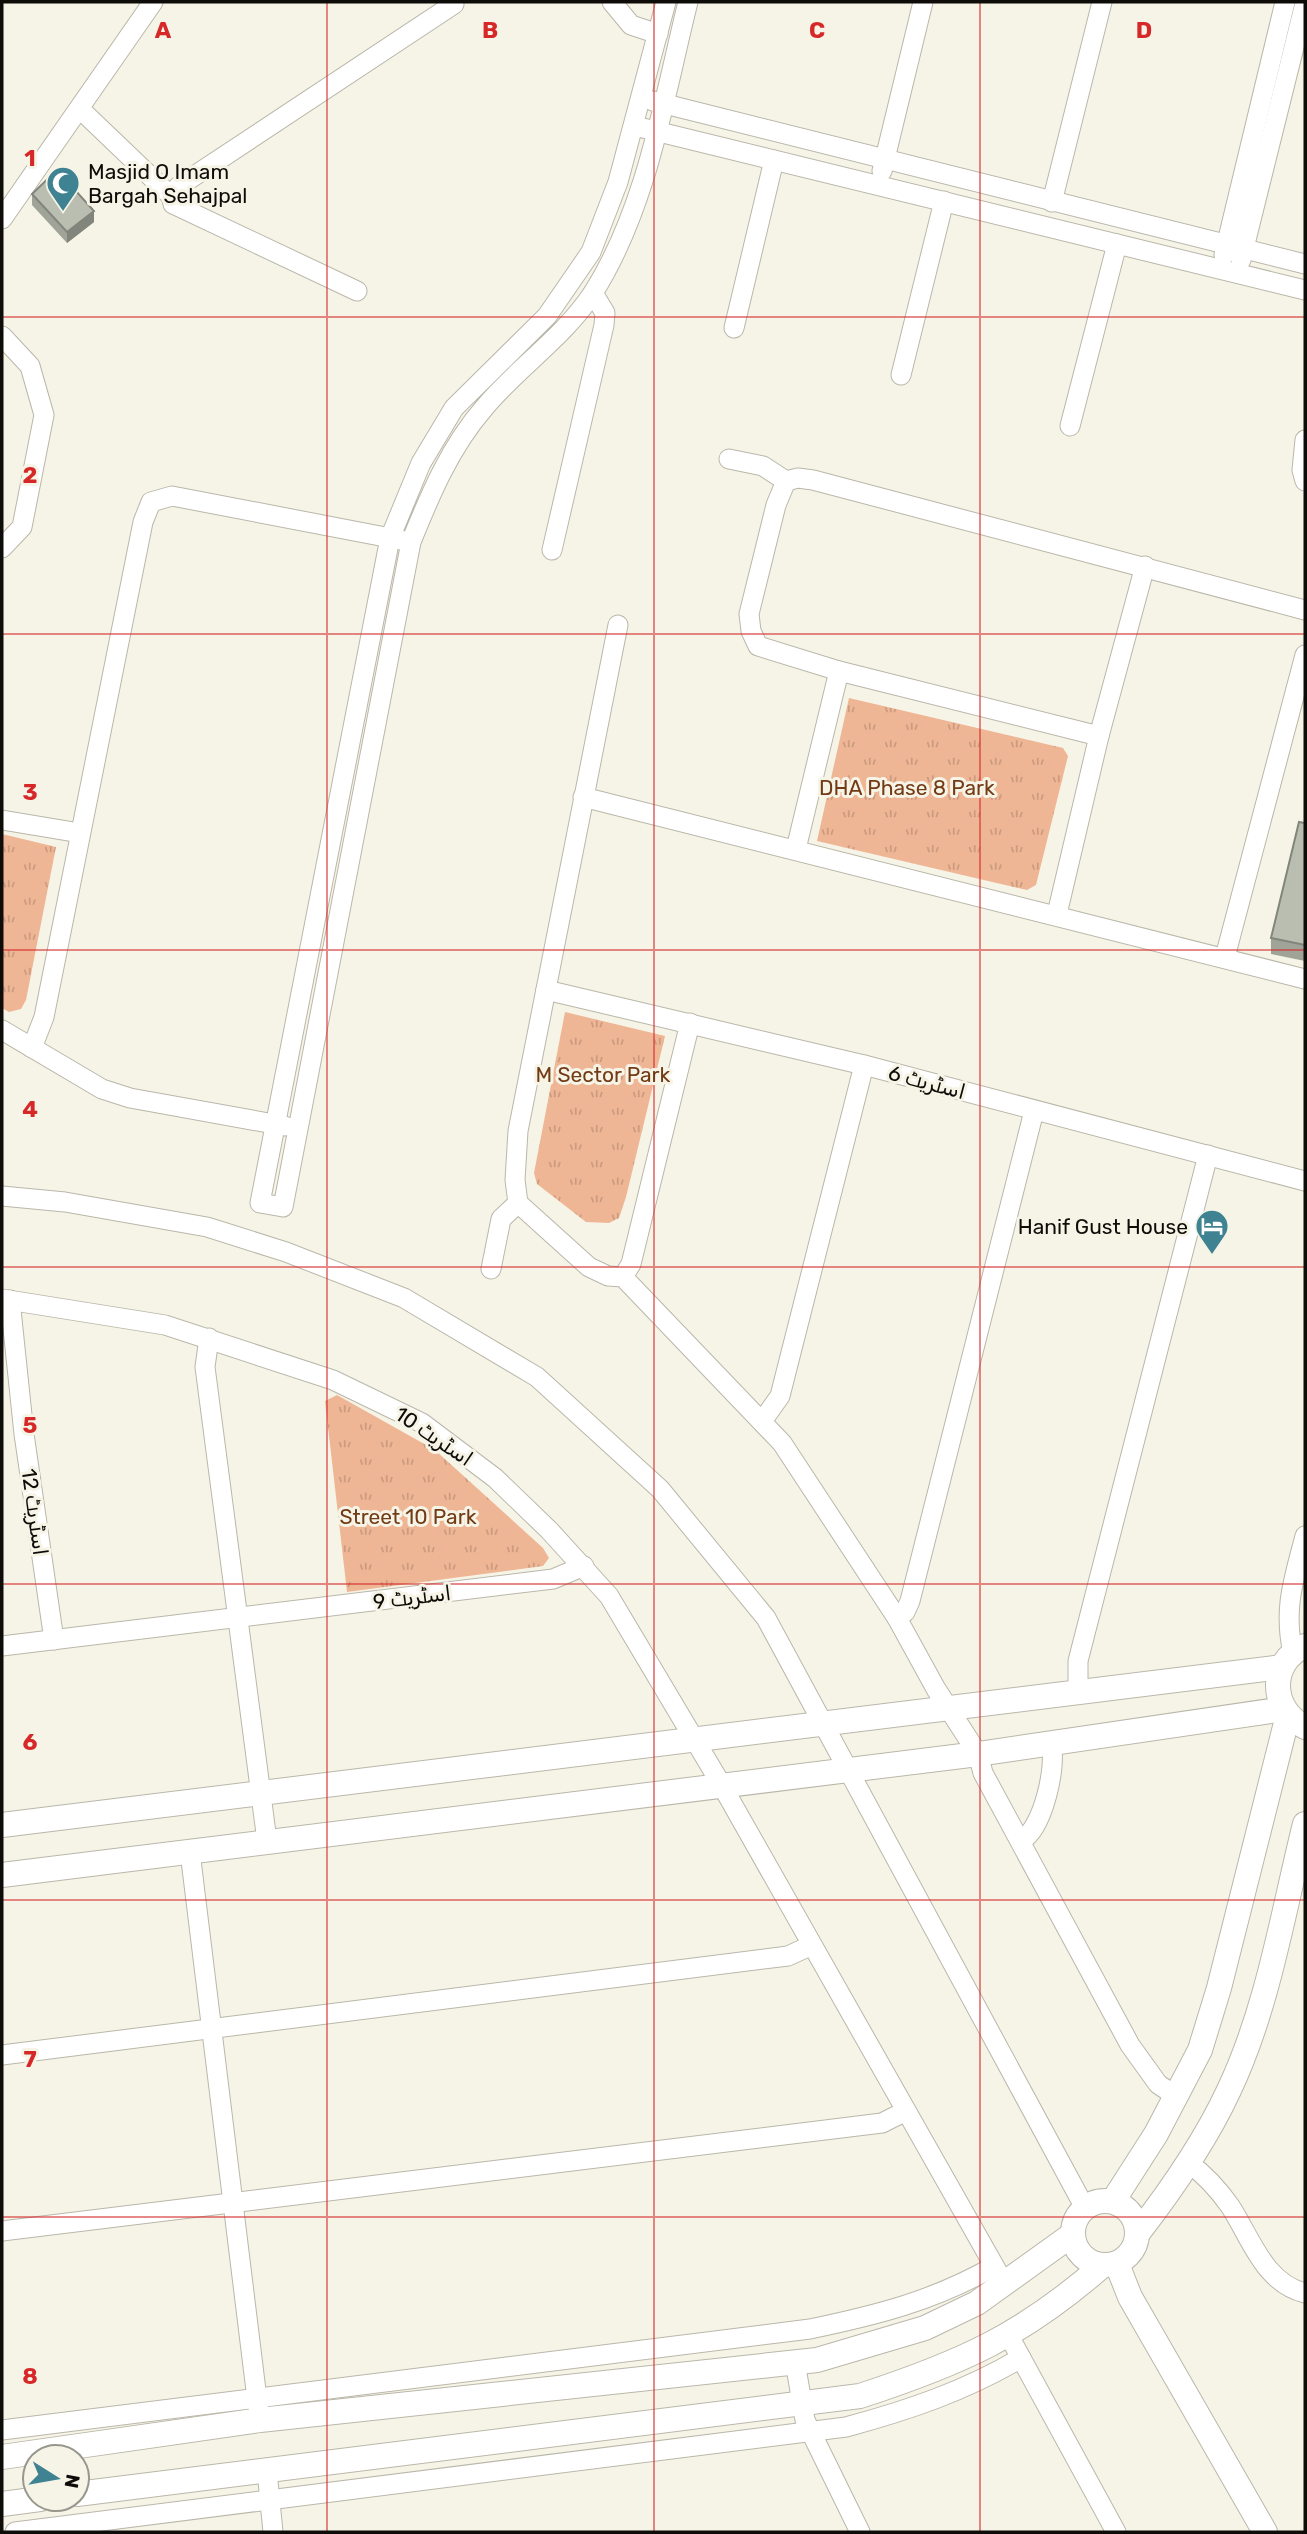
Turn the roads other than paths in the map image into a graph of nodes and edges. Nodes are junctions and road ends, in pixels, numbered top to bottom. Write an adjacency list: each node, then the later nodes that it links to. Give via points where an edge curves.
1 (153, 2): 14 (street)
2 (453, 2): 20 (street, via 179,186)
3 (612, 2): 10 (street, via 631,25)
4 (666, 2): 10 (street)
5 (688, 2): 13 (street)
6 (923, 2): 18 (street)
7 (1102, 2): 22 (street)
8 (1285, 2): 25 (street)
9 (1305, 3): 11 (street)
10 (658, 34): 12 (street)
11 (1298, 64): 25 (street)
12 (642, 97): 13 (street); 15 (street)
13 (662, 104): 16 (street); 18 (street)
14 (80, 109): 20 (street); 23 (street)
15 (635, 126): 16 (street); 39 (street, via 591,252 547,316 454,408 421,463)
16 (655, 131): 17 (street); 30 (street, via 628,217)
17 (774, 160): 19 (street); 31 (street)
18 (884, 160): 19 (street); 22 (street)
19 (879, 185): 21 (street)
20 (171, 196): 29 (street, via 173,204)
21 (944, 201): 24 (street); 33 (street)
22 (1052, 202): 25 (street)
23 (2, 219)
24 (1117, 244): 27 (street); 34 (street)
25 (1235, 247): 26 (street); 27 (street)
26 (1305, 264)
27 (1229, 272): 28 (street)
28 (1305, 290)
29 (357, 291)
30 (593, 293): 40 (street, via 559,335 484,408 447,461); 42 (street, via 601,302 604,325)
31 (734, 328)
32 (2, 337): 41 (street, via 30,366 44,415 22,527)
33 (901, 375)
34 (1070, 426)
35 (1305, 440): 38 (street)
36 (729, 458): 37 (street, via 763,466)
37 (786, 481): 43 (street, via 813,480); 47 (street, via 775,505 749,614 751,631 758,646)
38 (1305, 481)
39 (390, 538): 40 (street); 51 (street, via 172,496 151,502 143,522); 62 (street)
40 (411, 542): 63 (street)
41 (2, 548)
42 (552, 550)
43 (1145, 566): 44 (street); 48 (street)
44 (1305, 610)
45 (618, 625): 49 (street)
46 (1305, 655): 54 (street)
47 (839, 671): 48 (street); 52 (street)
48 (1099, 736): 53 (street)
49 (583, 797): 52 (street); 56 (street)
50 (2, 820): 51 (street)
51 (80, 833): 59 (street, via 44,1017)
52 (796, 849): 53 (street)
53 (1056, 914): 54 (street)
54 (1225, 957): 55 (street)
55 (1305, 979)
56 (546, 990): 57 (street, اسٹریٹ 6); 67 (street, via 518,1131)
57 (690, 1023): 60 (street, اسٹریٹ 6); 69 (street, via 631,1264)
58 (2, 1030): 59 (street)
59 (32, 1048): 62 (street, via 102,1089 130,1098)
60 (864, 1065): 61 (street, اسٹریٹ 6); 72 (street, via 780,1396)
61 (1034, 1111): 64 (street, اسٹریٹ 6); 76 (street, via 909,1601)
62 (274, 1124): 63 (street); 63 (street, via 260,1203 283,1207)
63 (296, 1128)
64 (1208, 1154): 65 (street, اسٹریٹ 6); 80 (street, via 1078,1661)
65 (1305, 1181)
66 (2, 1196): 83 (street, via 207,1227 286,1252 404,1298 537,1377 660,1489 766,1618)
67 (518, 1203): 68 (street, via 501,1219); 69 (street, via 589,1267)
68 (491, 1269)
69 (623, 1277): 72 (street)
70 (6, 1300): 71 (street, اسٹریٹ 10, via 165,1325); 77 (street, اسٹریٹ 12)
71 (209, 1338): 74 (street, اسٹریٹ 10, via 333,1380 422,1423 495,1478); 75 (street, via 205,1367)
72 (763, 1420): 76 (street, via 817,1493)
73 (1305, 1536): 79 (street, via 1287,1604)
74 (584, 1566): 75 (street, اسٹریٹ 9, via 553,1579); 84 (street, اسٹریٹ 10, via 609,1596)
75 (237, 1616): 77 (street, اسٹریٹ 9); 89 (street)
76 (897, 1618): 81 (street)
77 (54, 1640): 78 (street, اسٹریٹ 9)
78 (2, 1646)
79 (1293, 1655): 80 (street); 82 (street, via 1277,1688)
80 (1078, 1690): 81 (street)
81 (951, 1708): 83 (street); 86 (street)
82 (1292, 1717): 85 (street); 99 (street, via 1208,2026)
83 (824, 1722): 84 (street); 87 (street)
84 (695, 1739): 88 (street, اسٹریٹ 10); 89 (street)
85 (1051, 1744): 86 (street); 92 (street, via 1053,1770 1034,1830)
86 (978, 1754): 87 (street); 92 (street, via 983,1773)
87 (845, 1770): 88 (street); 104 (street)
88 (722, 1784): 93 (street); 96 (street, اسٹریٹ 10)
89 (261, 1794): 91 (street); 93 (street)
90 (1305, 1824): 101 (street, via 1261,2001 1239,2068)
91 (2, 1825)
92 (1022, 1840): 99 (street, via 1130,2045 1158,2084)
93 (267, 1841): 94 (street)
94 (190, 1852): 95 (street); 97 (street)
95 (2, 1875)
96 (813, 1945): 97 (street, via 788,1956); 100 (street, اسٹریٹ 10)
97 (211, 2028): 98 (street); 102 (street)
98 (2, 2055)
99 (1177, 2097): 103 (street)
100 (906, 2111): 102 (street, via 882,2123); 109 (street, اسٹریٹ 10)
101 (1189, 2163): 107 (street); 110 (street, via 1229,2204 1274,2277)
102 (233, 2201): 105 (street); 115 (street)
103 (1112, 2201): 104 (street); 107 (street, via 1131,2213)
104 (1085, 2208): 106 (street)
105 (2, 2231)
106 (1073, 2234): 108 (street, via 1082,2255); 109 (street)
107 (1138, 2234): 108 (street, via 1128,2256)
108 (1110, 2264): 111 (street); 128 (street)
109 (999, 2276): 113 (street, via 977,2303 925,2328 842,2354); 115 (street, via 888,2313 810,2329)
110 (1305, 2293)
111 (1009, 2336): 112 (street); 114 (street, via 949,2367 898,2384 860,2396)
112 (1021, 2358): 117 (street, via 938,2400 846,2427); 127 (street)
113 (795, 2362): 114 (street); 115 (street)
114 (800, 2404): 117 (street); 119 (street)
115 (258, 2408): 116 (street); 118 (street)
116 (2, 2430)
117 (810, 2432): 122 (street); 126 (street)
118 (2, 2457)
119 (267, 2471): 120 (street); 122 (street)
120 (91, 2492)
121 (21, 2502): 123 (street)
122 (270, 2502): 124 (street); 125 (street)
123 (2, 2504)
124 (15, 2532)
125 (274, 2532)
126 (860, 2532)
127 (1116, 2532)
128 (1265, 2532)

